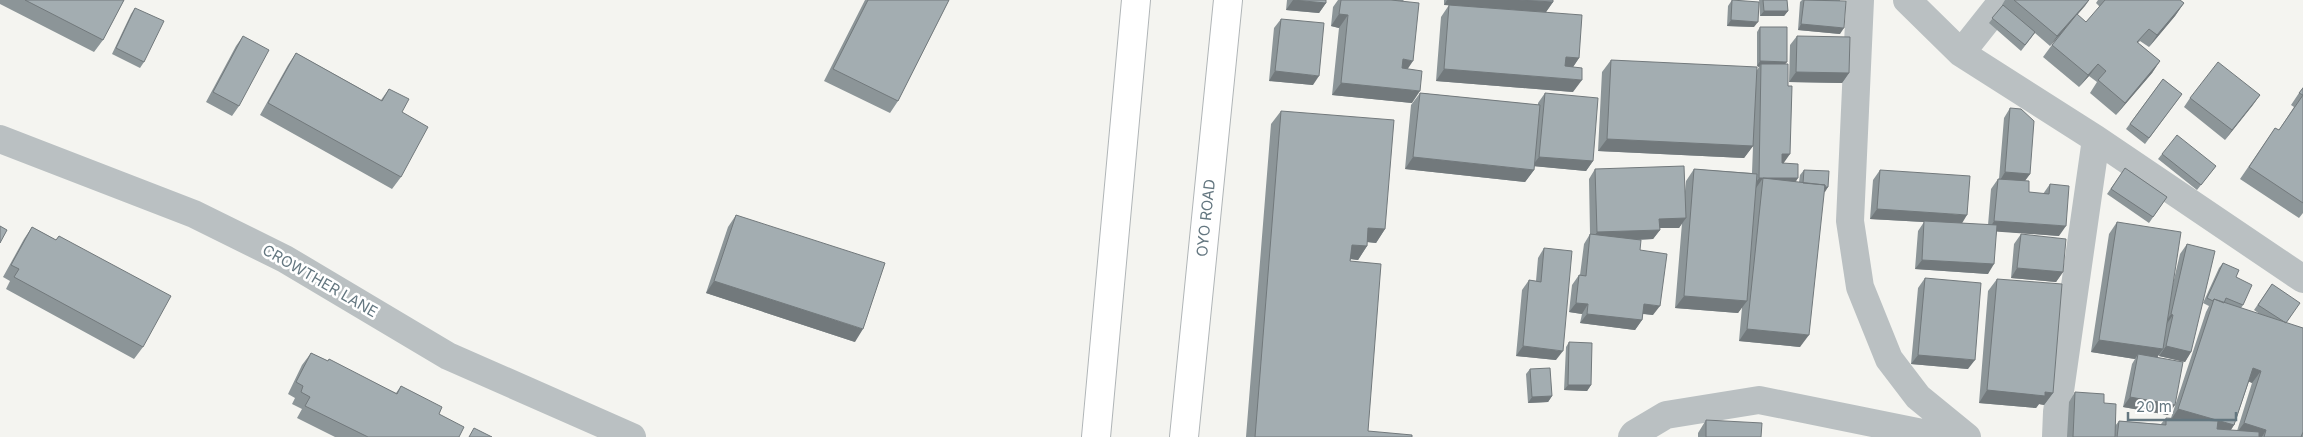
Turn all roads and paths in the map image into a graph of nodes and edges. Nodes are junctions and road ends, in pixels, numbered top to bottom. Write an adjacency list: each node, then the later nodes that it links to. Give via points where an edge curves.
1 (1136, 0): 11 (highway)
2 (1228, 0): 12 (highway, OYO ROAD)
3 (1860, 0): 15 (street, via 1850,221 1860,287 1889,359 1918,397)
4 (1906, 0): 6 (street)
5 (2003, 0): 6 (street)
6 (1961, 53): 8 (street)
7 (0, 139): 10 (street, CROWTHER LANE, via 194,214 285,259 448,356)
8 (2096, 139): 9 (street); 16 (street)
9 (2303, 279)
10 (632, 437)
11 (1096, 437)
12 (1184, 437)
13 (1632, 437): 14 (street, via 1666,415 1759,400)
14 (1942, 437)
15 (1967, 437)
16 (2056, 437)

